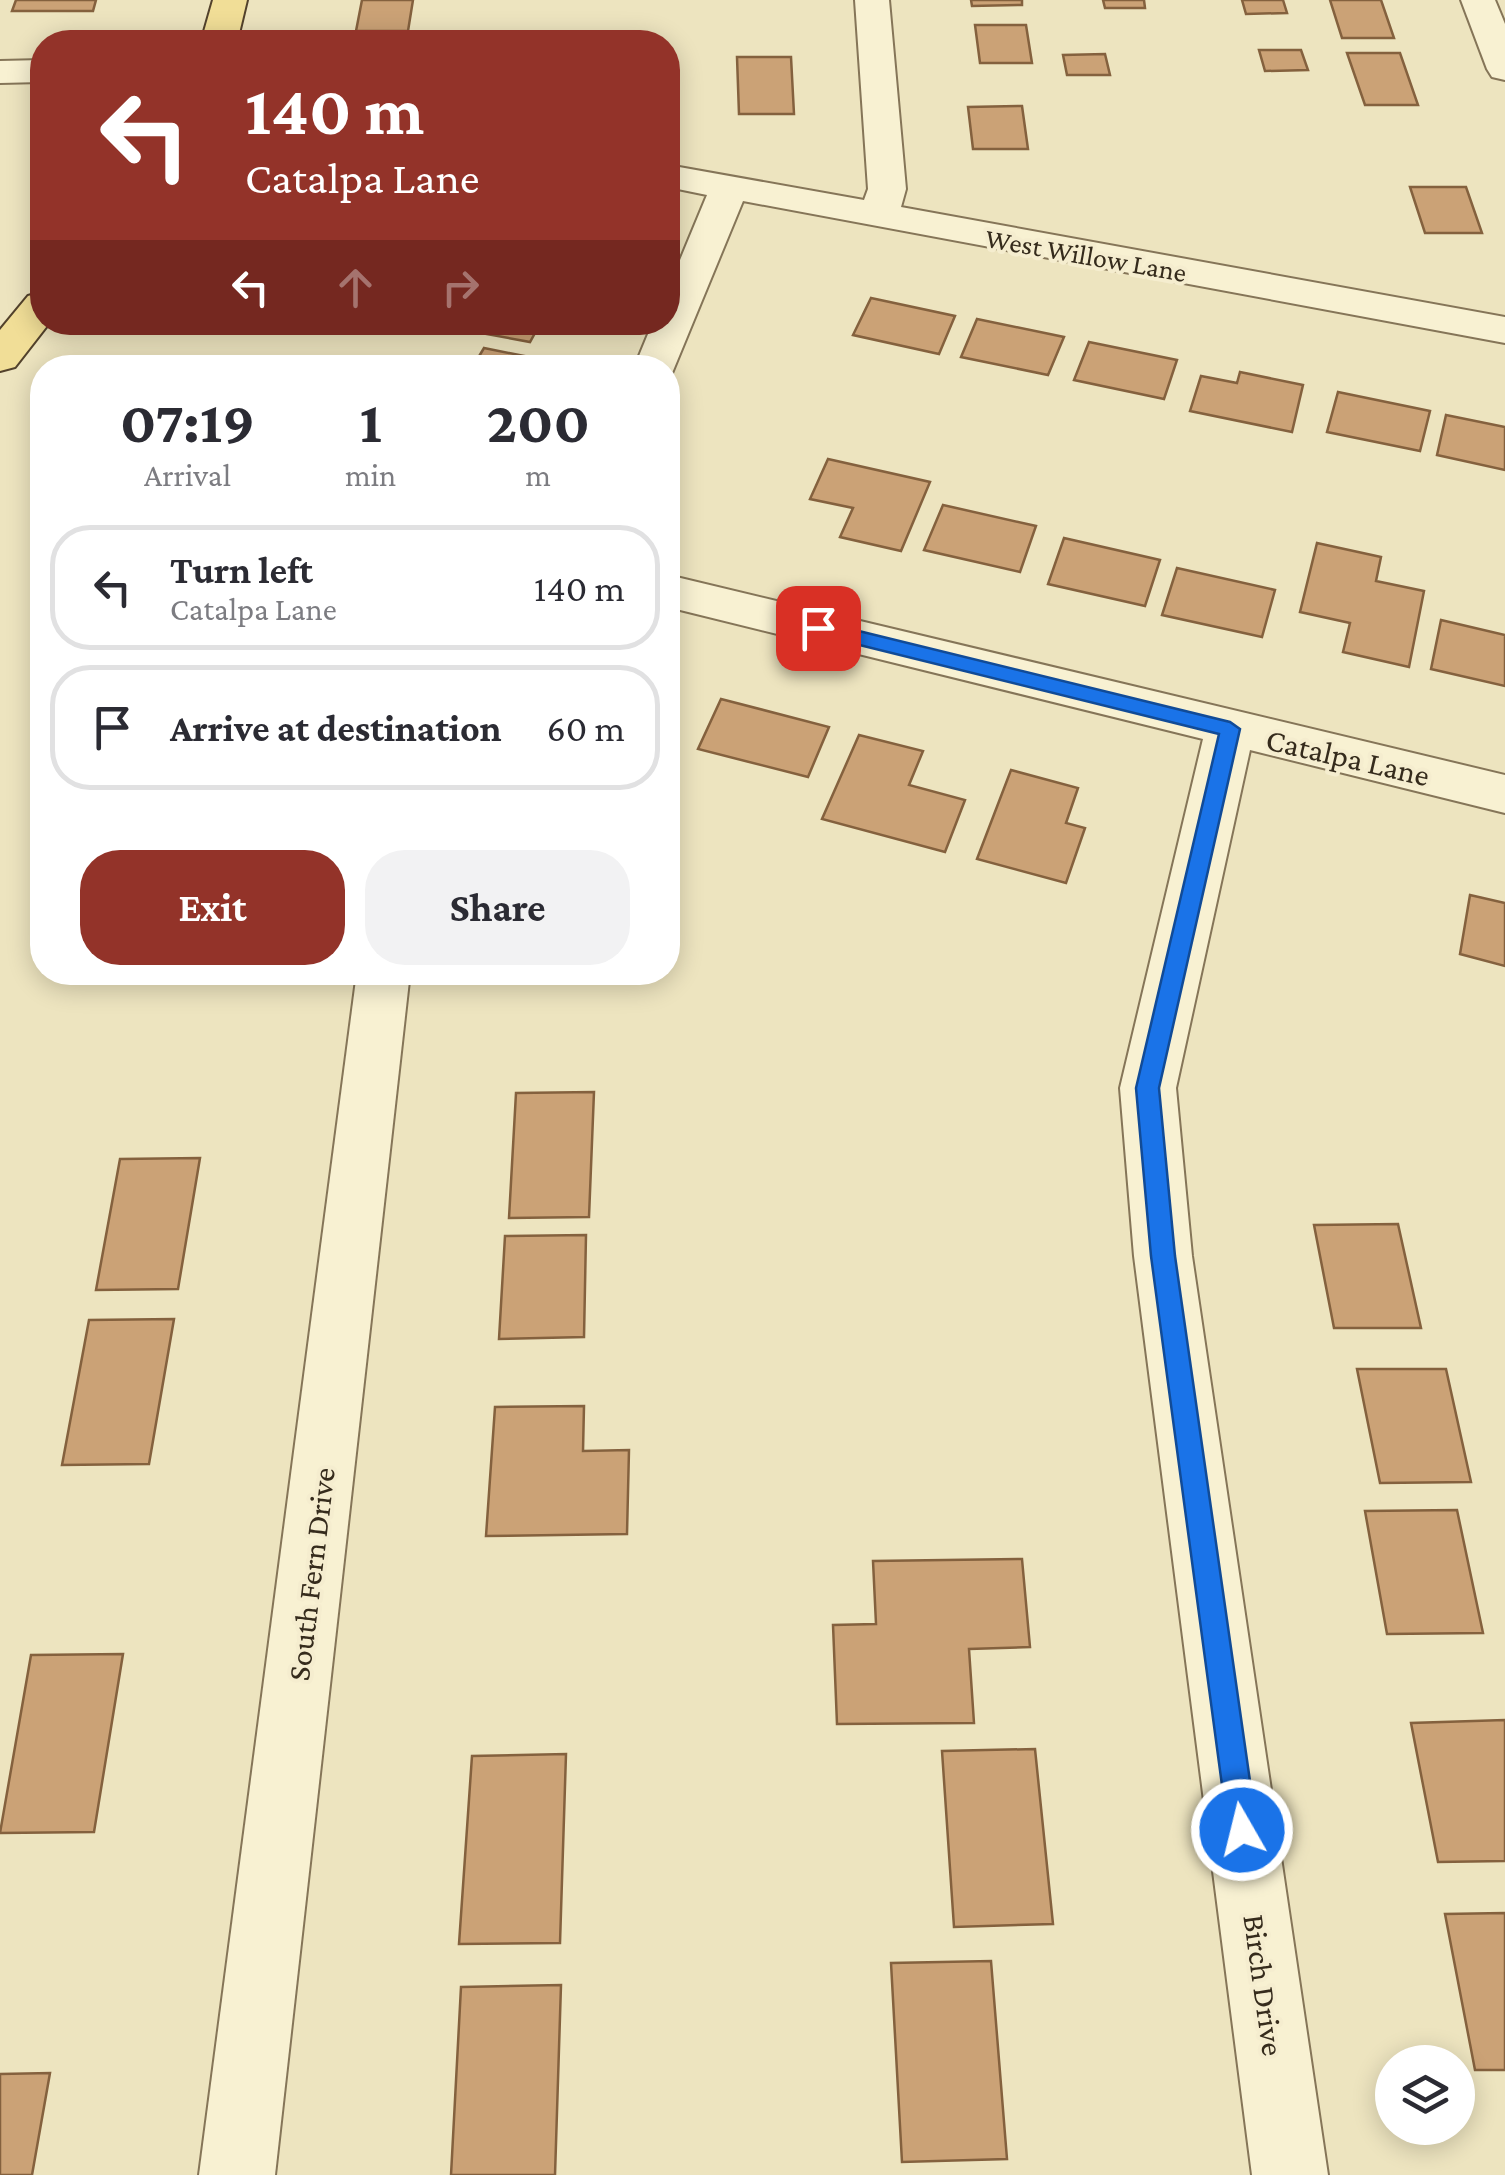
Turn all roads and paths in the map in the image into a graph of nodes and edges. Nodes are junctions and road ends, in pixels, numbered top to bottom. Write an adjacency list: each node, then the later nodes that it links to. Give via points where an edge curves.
1 (230, 0): 4 (main road)
2 (872, 0): 10 (street, via 887,190)
3 (1478, 0): 5 (street)
4 (222, 30)
5 (1505, 69)
6 (30, 71): 7 (street)
7 (0, 72)
8 (680, 179): 9 (street, West Willow Lane)
9 (730, 189): 10 (street, West Willow Lane); 11 (street)
10 (878, 217): 13 (street, West Willow Lane)
11 (680, 308)
12 (30, 320): 14 (main road)
13 (1505, 330)
14 (0, 358)
15 (680, 594): 16 (street, Catalpa Lane)
16 (1230, 729): 17 (street, Catalpa Lane); 20 (street, Birch Drive, via 1148,1088 1163,1256)
17 (1505, 794)
18 (382, 985): 19 (street, South Fern Drive)
19 (237, 2175)
20 (1290, 2175)

